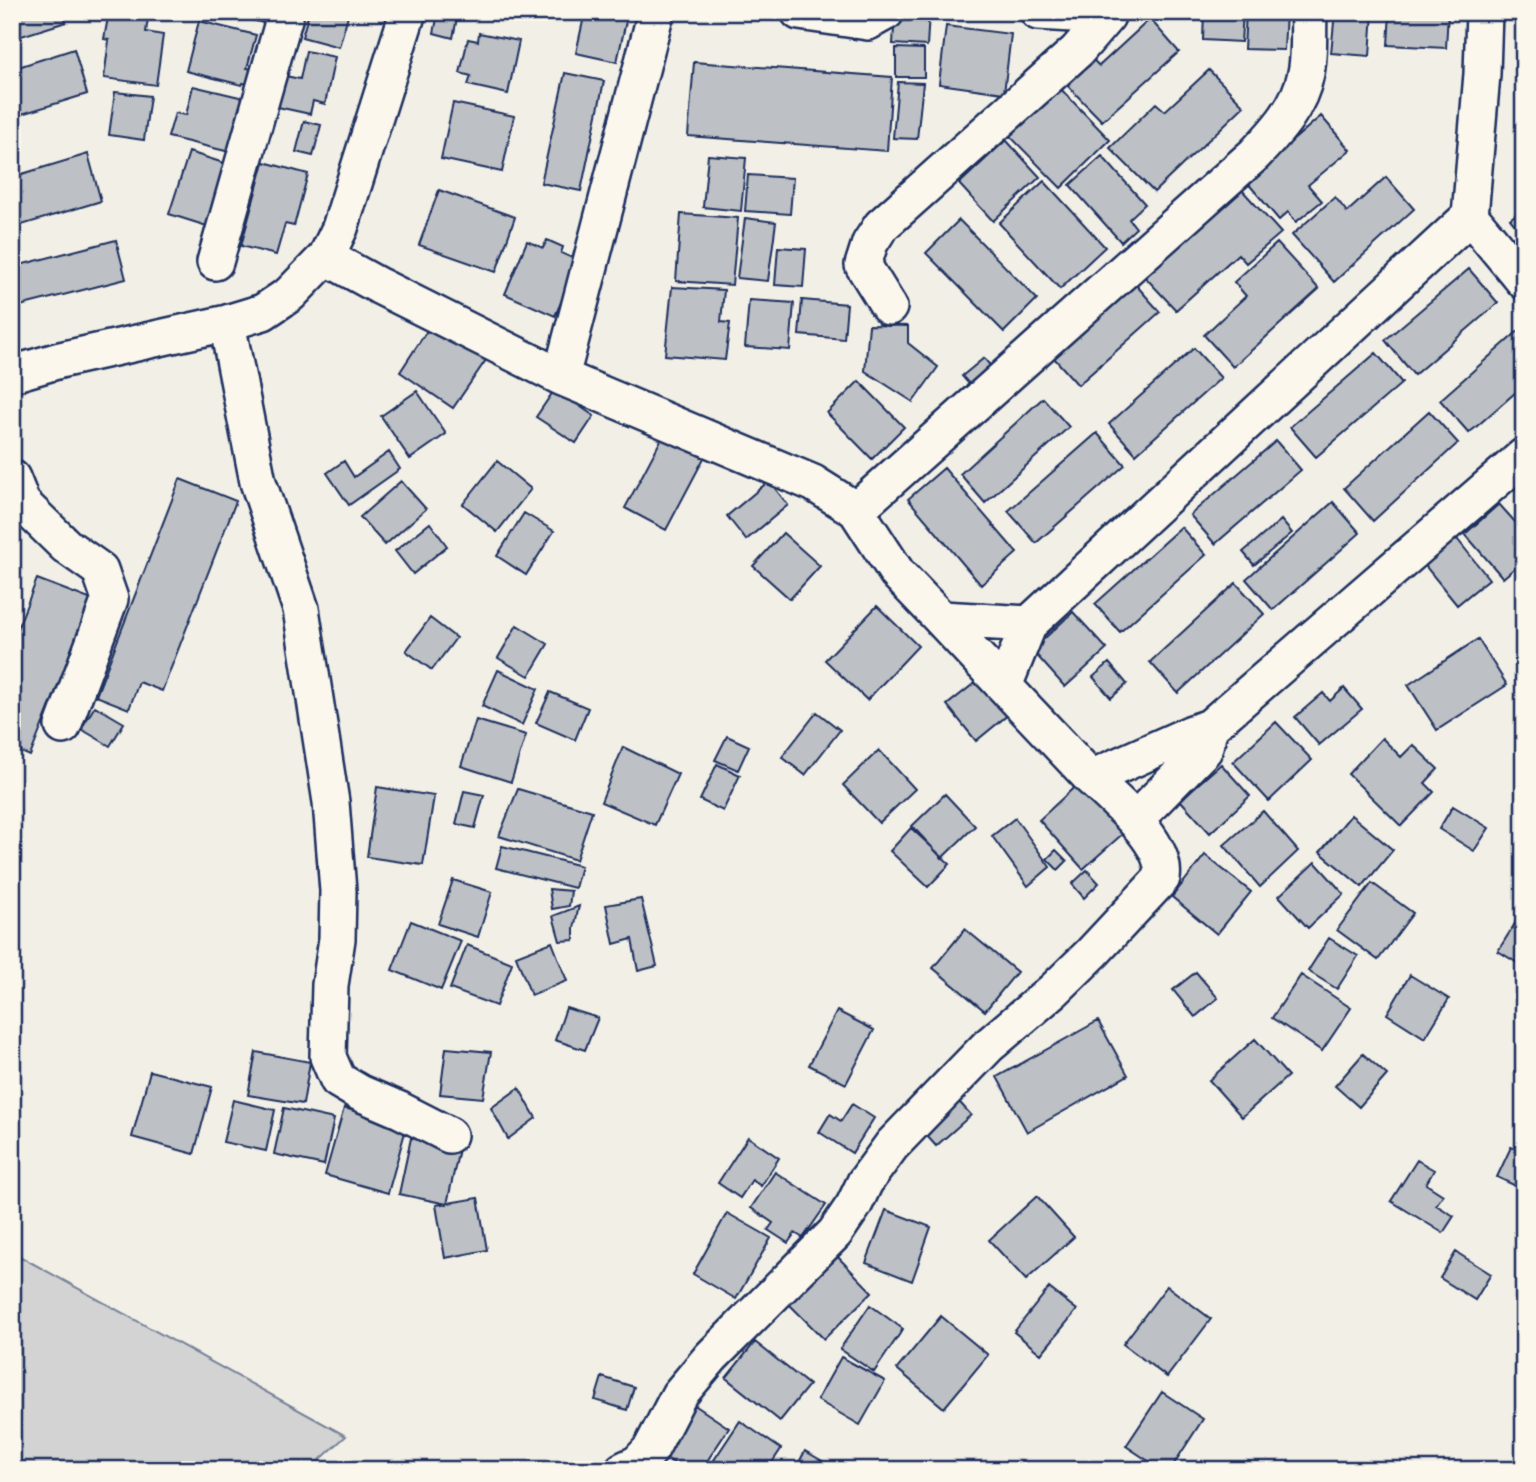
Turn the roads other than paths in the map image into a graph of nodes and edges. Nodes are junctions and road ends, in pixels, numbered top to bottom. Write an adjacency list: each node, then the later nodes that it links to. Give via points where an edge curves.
1 (286, 12): 12 (street)
2 (408, 12): 11 (street, via 340,228)
3 (656, 12): 17 (street)
4 (799, 12): 5 (street, via 868,22)
5 (886, 12)
6 (1038, 12): 9 (street)
7 (1309, 12): 20 (street, via 1306,73 1293,109 1277,131)
8 (1484, 12): 10 (street)
9 (1107, 14): 14 (street, via 1077,51 881,226 863,265)
10 (1470, 216): 13 (street); 22 (street)
11 (326, 257): 15 (street, via 290,294 263,312); 17 (street)
12 (215, 262)
13 (1524, 281)
14 (889, 307)
15 (227, 323): 16 (street); 28 (street, via 258,482 301,609 331,802 338,891 328,1057 338,1080)
16 (12, 374)
17 (561, 377): 20 (street, via 813,483)
18 (1524, 456): 25 (street)
19 (12, 478): 24 (street, via 22,503 66,546 100,569 110,599)
20 (856, 510): 21 (street, via 897,573)
21 (941, 619): 22 (street); 23 (street)
22 (1029, 624): 23 (street)
23 (1004, 686): 26 (street)
24 (63, 726)
25 (1210, 727): 26 (street); 27 (street, via 1204,750)
26 (1091, 778): 27 (street)
27 (1135, 820): 29 (street, via 1161,858 1162,878 1093,953 988,1046 892,1145 835,1233 710,1357 679,1395 651,1449)
28 (449, 1135)
29 (623, 1470)

